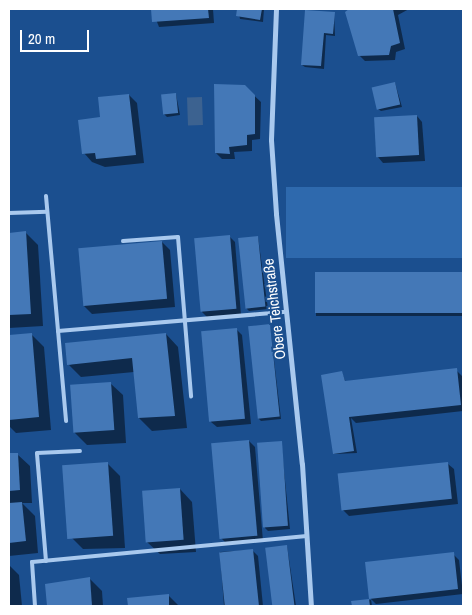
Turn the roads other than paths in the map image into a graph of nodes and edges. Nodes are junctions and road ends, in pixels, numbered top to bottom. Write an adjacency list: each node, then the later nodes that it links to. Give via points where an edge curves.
1 (276, 9): 6 (street, Obere Teichstraße, via 271,140)
2 (46, 196): 3 (lane)
3 (47, 212): 4 (lane); 8 (lane)
4 (9, 214)
5 (123, 241): 7 (lane, via 178,237)
6 (286, 312): 7 (lane); 12 (street, Obere Teichstraße)
7 (185, 320): 8 (lane); 9 (lane)
8 (58, 331): 10 (lane)
9 (192, 396)
10 (66, 421)
11 (80, 451): 13 (lane, via 37,453)
12 (307, 536): 13 (lane); 15 (street, Obere Teichstraße)
13 (46, 561): 14 (lane, via 32,562)
14 (35, 606)
15 (310, 606)

